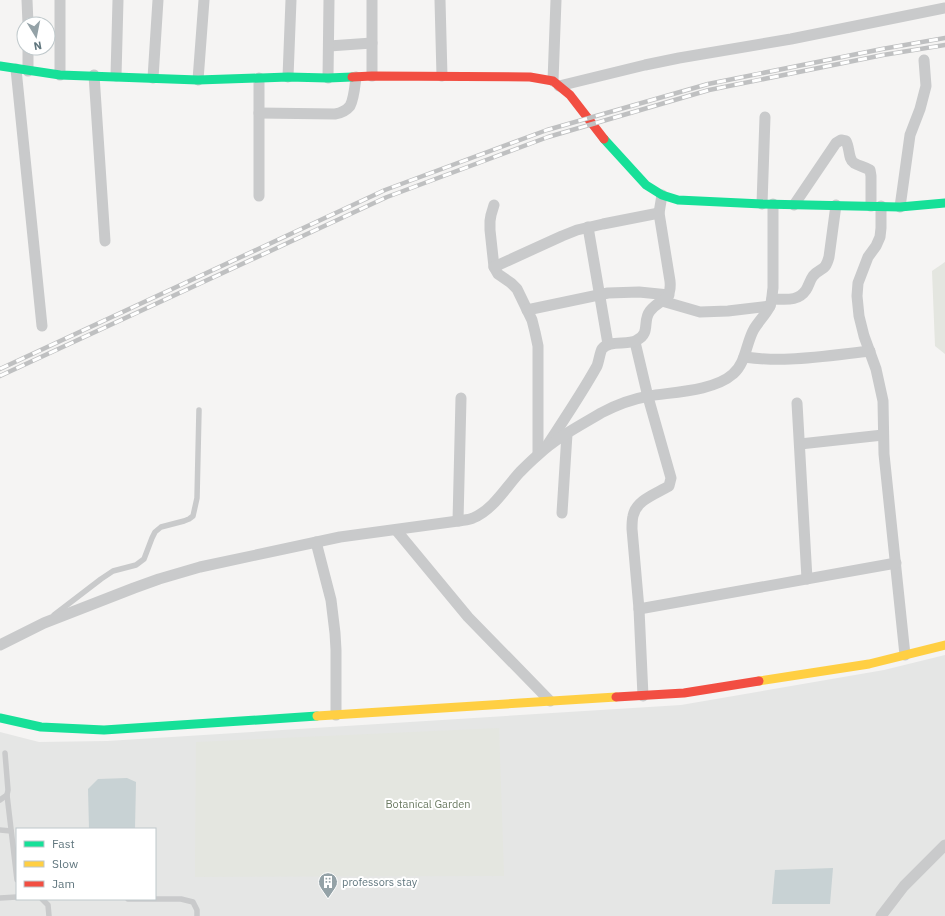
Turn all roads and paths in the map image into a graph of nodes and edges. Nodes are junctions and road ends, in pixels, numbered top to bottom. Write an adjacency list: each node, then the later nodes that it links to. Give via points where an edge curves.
1 (27, 0): 12 (street)
2 (60, 0): 20 (street)
3 (118, 0): 22 (street)
4 (158, 0): 27 (street)
5 (204, 0): 30 (street)
6 (291, 0): 25 (street)
7 (329, 0): 14 (street)
8 (372, 0): 13 (street)
9 (440, 0): 24 (street)
10 (556, 0): 31 (street)
11 (945, 8): 31 (street)
12 (28, 16)
13 (372, 43): 14 (street); 23 (street)
14 (329, 46): 29 (street)
15 (28, 56): 19 (street)
16 (924, 60): 42 (street, via 926,86 910,135)
17 (0, 66): 18 (main road)
18 (16, 68): 19 (main road); 51 (street)
19 (28, 70): 20 (main road)
20 (60, 75): 21 (main road)
21 (94, 75): 22 (main road); 45 (street)
22 (116, 76): 27 (main road)
23 (372, 76): 24 (main road); 26 (main road)
24 (442, 76): 31 (main road, via 530,77)
25 (288, 77): 28 (main road); 29 (main road)
26 (356, 77): 29 (main road); 32 (street, via 352,99 344,112)
27 (153, 78): 30 (main road)
28 (259, 78): 30 (main road); 32 (street)
29 (328, 78)
30 (198, 80)
31 (556, 83): 34 (main road, via 570,95 603,138 646,185)
32 (259, 113): 35 (street)
33 (765, 117): 37 (street)
34 (662, 195): 37 (main road, via 678,200); 43 (street)
35 (259, 196)
36 (945, 203): 42 (main road)
37 (768, 204): 39 (main road); 49 (street, via 773,288)
38 (494, 205): 46 (street, via 490,215 490,230)
39 (794, 205): 40 (main road); 41 (street, via 836,143 841,140 846,141 848,145 851,160 870,170)
40 (836, 206): 41 (main road); 49 (street, via 826,265 814,275 798,298)
41 (876, 206): 42 (main road); 54 (street, via 881,228 880,237 868,256 858,283 857,296 859,316)
42 (900, 207)
43 (660, 213): 44 (street); 48 (street, via 671,288)
44 (588, 227): 46 (street); 47 (street)
45 (105, 241)
46 (494, 267): 50 (street, via 498,274 517,289)
47 (599, 294): 48 (street, via 639,292); 50 (street); 53 (street)
48 (666, 298): 49 (street, via 700,312 728,311); 52 (street, via 649,312 645,333)
49 (771, 303): 55 (street, via 754,329)
50 (527, 310): 63 (street, via 536,332 538,346)
51 (42, 326)
52 (635, 342): 53 (street); 56 (street)
53 (608, 344): 63 (street, via 602,349 598,364)
54 (870, 351): 55 (street, via 812,358); 61 (street, via 883,401)
55 (744, 357): 56 (street, via 733,375 709,387)
56 (648, 396): 60 (street, via 616,405); 70 (street, via 671,478 669,486 642,502 636,508 633,517)
57 (461, 398): 65 (street)
58 (797, 403): 62 (street)
59 (199, 410): 71 (lane, via 197,498 193,516 161,527 155,532 144,559 136,565 113,571)
60 (567, 434): 63 (street); 64 (street)
61 (883, 435): 62 (street); 68 (street)
62 (800, 444): 69 (street)
63 (542, 451): 65 (street, via 484,511 473,518)
64 (562, 513)
65 (458, 522): 66 (street)
66 (396, 530): 67 (street); 76 (street, via 468,617)
67 (316, 542): 71 (street, via 200,567 159,579); 77 (street, via 331,600 335,633)
68 (896, 563): 69 (street); 74 (street)
69 (807, 579): 70 (street)
70 (639, 609): 75 (street)
71 (44, 623): 72 (street)
72 (0, 645)
73 (945, 645): 74 (main road)
74 (905, 655): 75 (main road, via 869,664 707,690)
75 (643, 696): 76 (main road)
76 (550, 701): 77 (main road)
77 (336, 715): 78 (main road, via 104,730 41,727)
78 (0, 718)
79 (4, 754): 80 (lane)
80 (7, 795): 81 (lane); 83 (lane)
81 (0, 800)
82 (0, 830): 83 (lane)
83 (11, 831): 85 (lane)
84 (945, 845): 92 (street, via 904,886)
85 (16, 872)
86 (16, 897): 87 (lane)
87 (0, 898)
88 (156, 899): 91 (lane, via 181,899 193,902)
89 (43, 900): 90 (lane, via 48,905)
90 (49, 916)
91 (197, 916)
92 (881, 916)

